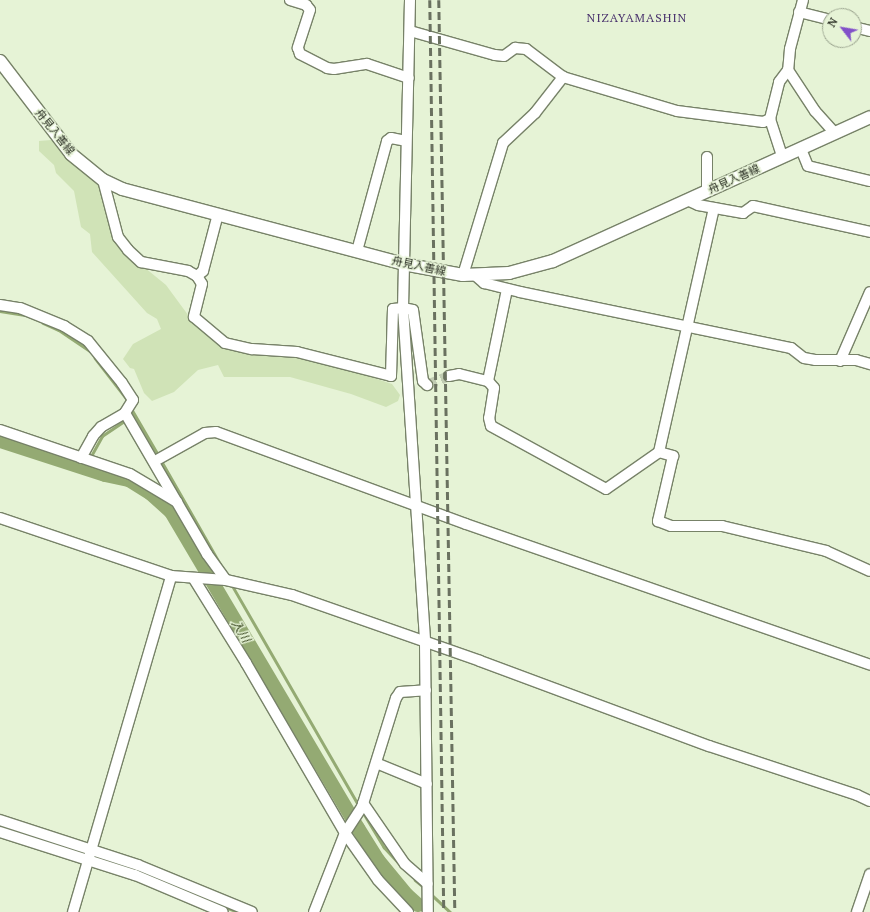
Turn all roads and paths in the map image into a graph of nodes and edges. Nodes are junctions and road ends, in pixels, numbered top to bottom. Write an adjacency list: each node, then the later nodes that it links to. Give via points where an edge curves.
1 (290, 0): 10 (street, via 306,5 310,10 298,48 300,54 327,68 367,64)
2 (410, 0): 6 (street)
3 (803, 0): 4 (street)
4 (799, 12): 5 (street); 8 (street)
5 (822, 18)
6 (410, 31): 9 (street, via 495,55 504,56 515,48 526,49); 10 (street)
7 (0, 62): 18 (main road, 舟見入善線, via 71,154)
8 (788, 70): 12 (street, via 779,82); 13 (street, via 815,111)
9 (563, 77): 12 (street, via 677,111 763,122); 27 (street, via 535,114 503,143)
10 (409, 78): 14 (street)
11 (870, 117): 13 (main road, 舟見入善線)
12 (770, 119): 17 (street)
13 (835, 133): 15 (main road, 舟見入善線)
14 (406, 141): 25 (street, via 391,138 387,141); 26 (street)
15 (801, 149): 17 (main road, 舟見入善線); 19 (street, via 808,166)
16 (707, 157): 20 (street)
17 (782, 157): 20 (main road, 舟見入善線)
18 (103, 180): 23 (main road, 舟見入善線, via 122,189); 28 (street, via 118,237 128,250 141,262 188,271)
19 (870, 181)
20 (707, 191): 21 (main road, 舟見入善線)
21 (687, 200): 22 (street); 29 (main road, 舟見入善線, via 554,261 509,273)
22 (714, 208): 24 (street, via 743,213 753,206); 34 (street)
23 (218, 214): 25 (main road, 舟見入善線); 28 (street, via 203,271)
24 (870, 232)
25 (357, 251): 26 (main road, 舟見入善線)
26 (403, 264): 27 (main road, 舟見入善線); 33 (street)
27 (463, 275): 29 (main road, 舟見入善線)
28 (197, 276): 33 (street, via 202,284 194,317 225,343 252,349 297,352 391,376 393,309)
29 (476, 276): 30 (street, via 484,283)
30 (507, 288): 34 (street); 38 (street)
31 (870, 292): 35 (street)
32 (0, 305): 40 (street, via 20,308 64,326 88,341 133,400)
33 (403, 308): 39 (street, via 413,310 423,381); 46 (street)
34 (688, 326): 35 (street, via 791,348 804,358); 42 (street)
35 (840, 361): 36 (street, via 856,360)
36 (870, 364)
37 (449, 376): 38 (street, via 459,374)
38 (488, 381): 42 (street, via 494,388 489,418 491,426 606,489)
39 (427, 385)
40 (125, 413): 43 (street, via 101,427); 44 (street)
41 (0, 430): 43 (street)
42 (659, 452): 48 (street, via 673,456 658,521 672,526 722,526 826,551)
43 (81, 458): 45 (street, via 130,474)
44 (155, 461): 45 (street); 46 (street, via 205,433 216,432)
45 (177, 502): 51 (street)
46 (417, 505): 52 (street); 53 (street)
47 (0, 518): 49 (street)
48 (870, 571)
49 (171, 576): 50 (street); 62 (street)
50 (197, 579): 51 (street); 60 (street)
51 (223, 580): 52 (street, via 292,594)
52 (425, 643): 54 (street); 57 (street, via 714,748)
53 (870, 666)
54 (426, 690): 55 (street, via 400,692); 56 (street)
55 (376, 763): 56 (street); 58 (street)
56 (427, 784): 65 (street)
57 (870, 801)
58 (362, 805): 60 (street); 65 (street, via 405,864)
59 (0, 820): 62 (street)
60 (347, 830): 69 (street); 70 (street, via 378,880)
61 (0, 832): 63 (street)
62 (91, 848): 63 (street); 68 (street)
63 (87, 861): 66 (street); 67 (street, via 135,875)
64 (870, 874): 72 (street)
65 (428, 884): 71 (street)
66 (73, 912)
67 (224, 912)
68 (252, 912)
69 (314, 912)
70 (408, 912)
71 (428, 912)
72 (857, 912)

